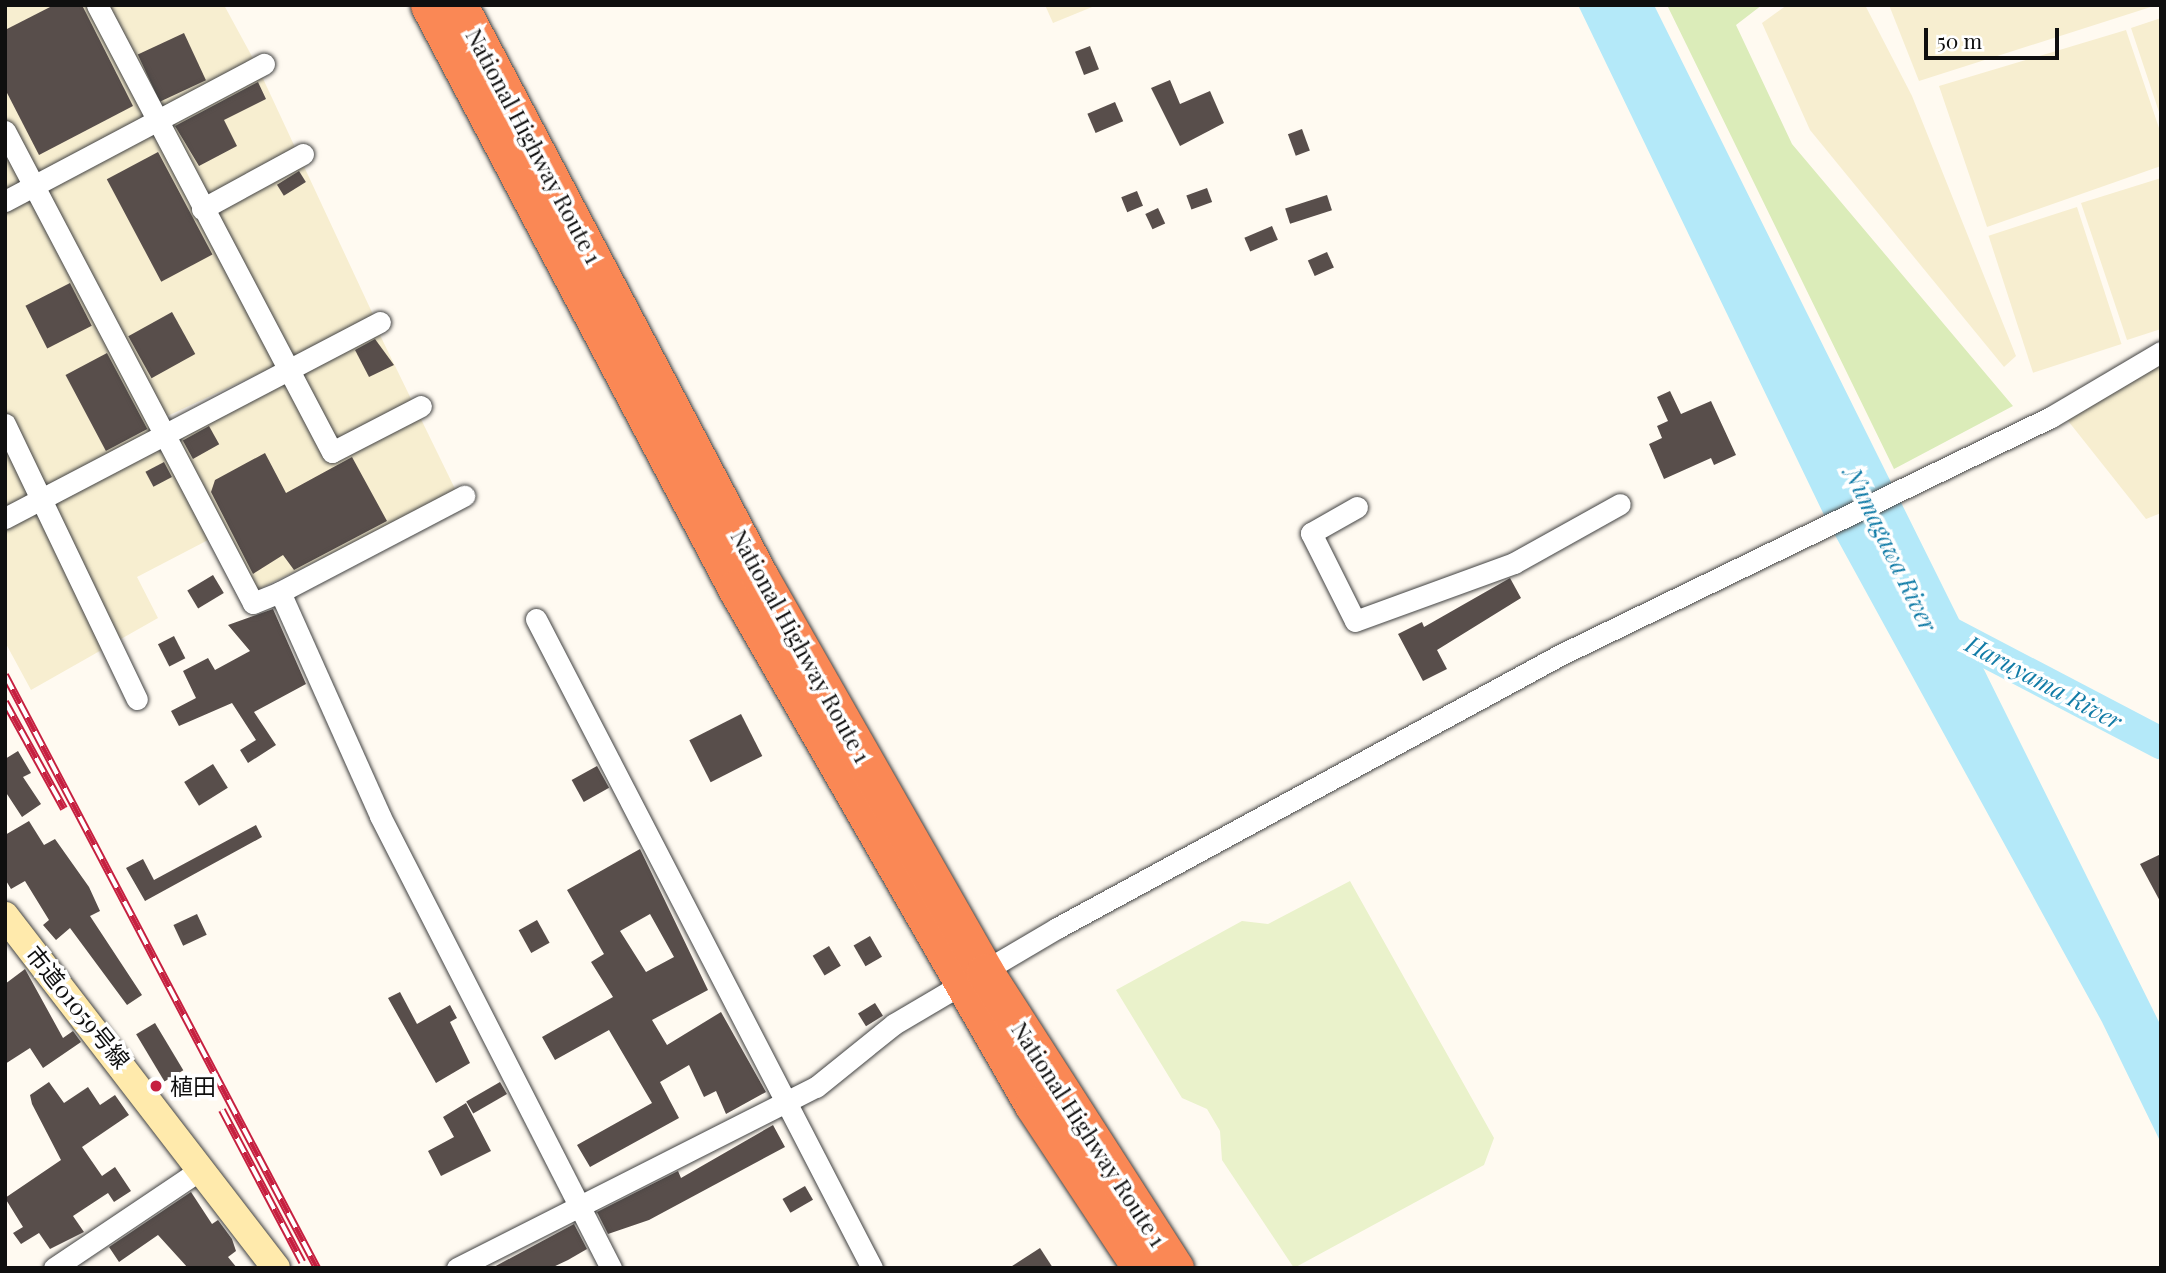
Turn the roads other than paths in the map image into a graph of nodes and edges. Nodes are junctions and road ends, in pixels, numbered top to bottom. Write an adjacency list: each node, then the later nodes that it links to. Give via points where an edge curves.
1 (96, 5): 5 (street)
2 (429, 5): 26 (highway, National Highway Route 1, via 736,588)
3 (458, 5): 26 (highway, National Highway Route 1)
4 (264, 64): 5 (street)
5 (155, 121): 8 (street); 10 (street)
6 (5, 131): 8 (street)
7 (303, 154): 10 (street)
8 (34, 186): 9 (street); 16 (street)
9 (5, 201)
10 (202, 209): 13 (street)
11 (380, 322): 13 (street)
12 (2161, 352): 26 (street, via 2051,417 1560,655)
13 (287, 371): 14 (street, via 332,453); 16 (street)
14 (421, 406)
15 (5, 424): 18 (street)
16 (165, 435): 18 (street); 22 (street, via 253,603)
17 (464, 496): 22 (street)
18 (44, 498): 21 (street); 24 (street)
19 (1620, 504): 20 (street, via 1514,563 1355,621 1311,533)
20 (1357, 507)
21 (5, 518)
22 (280, 592): 29 (street, via 380,816)
23 (537, 619): 27 (street)
24 (137, 699)
25 (5, 916): 28 (street, 市道01059号線)
26 (973, 978): 27 (street, via 894,1024); 35 (highway, National Highway Route 1); 36 (highway, National Highway Route 1)
27 (790, 1101): 29 (street); 34 (street)
28 (203, 1168): 30 (street); 31 (street, 市道01059号線)
29 (579, 1208): 32 (street); 33 (street)
30 (54, 1268)
31 (276, 1268)
32 (457, 1268)
33 (611, 1268)
34 (872, 1268)
35 (1141, 1268)
36 (1175, 1268)

